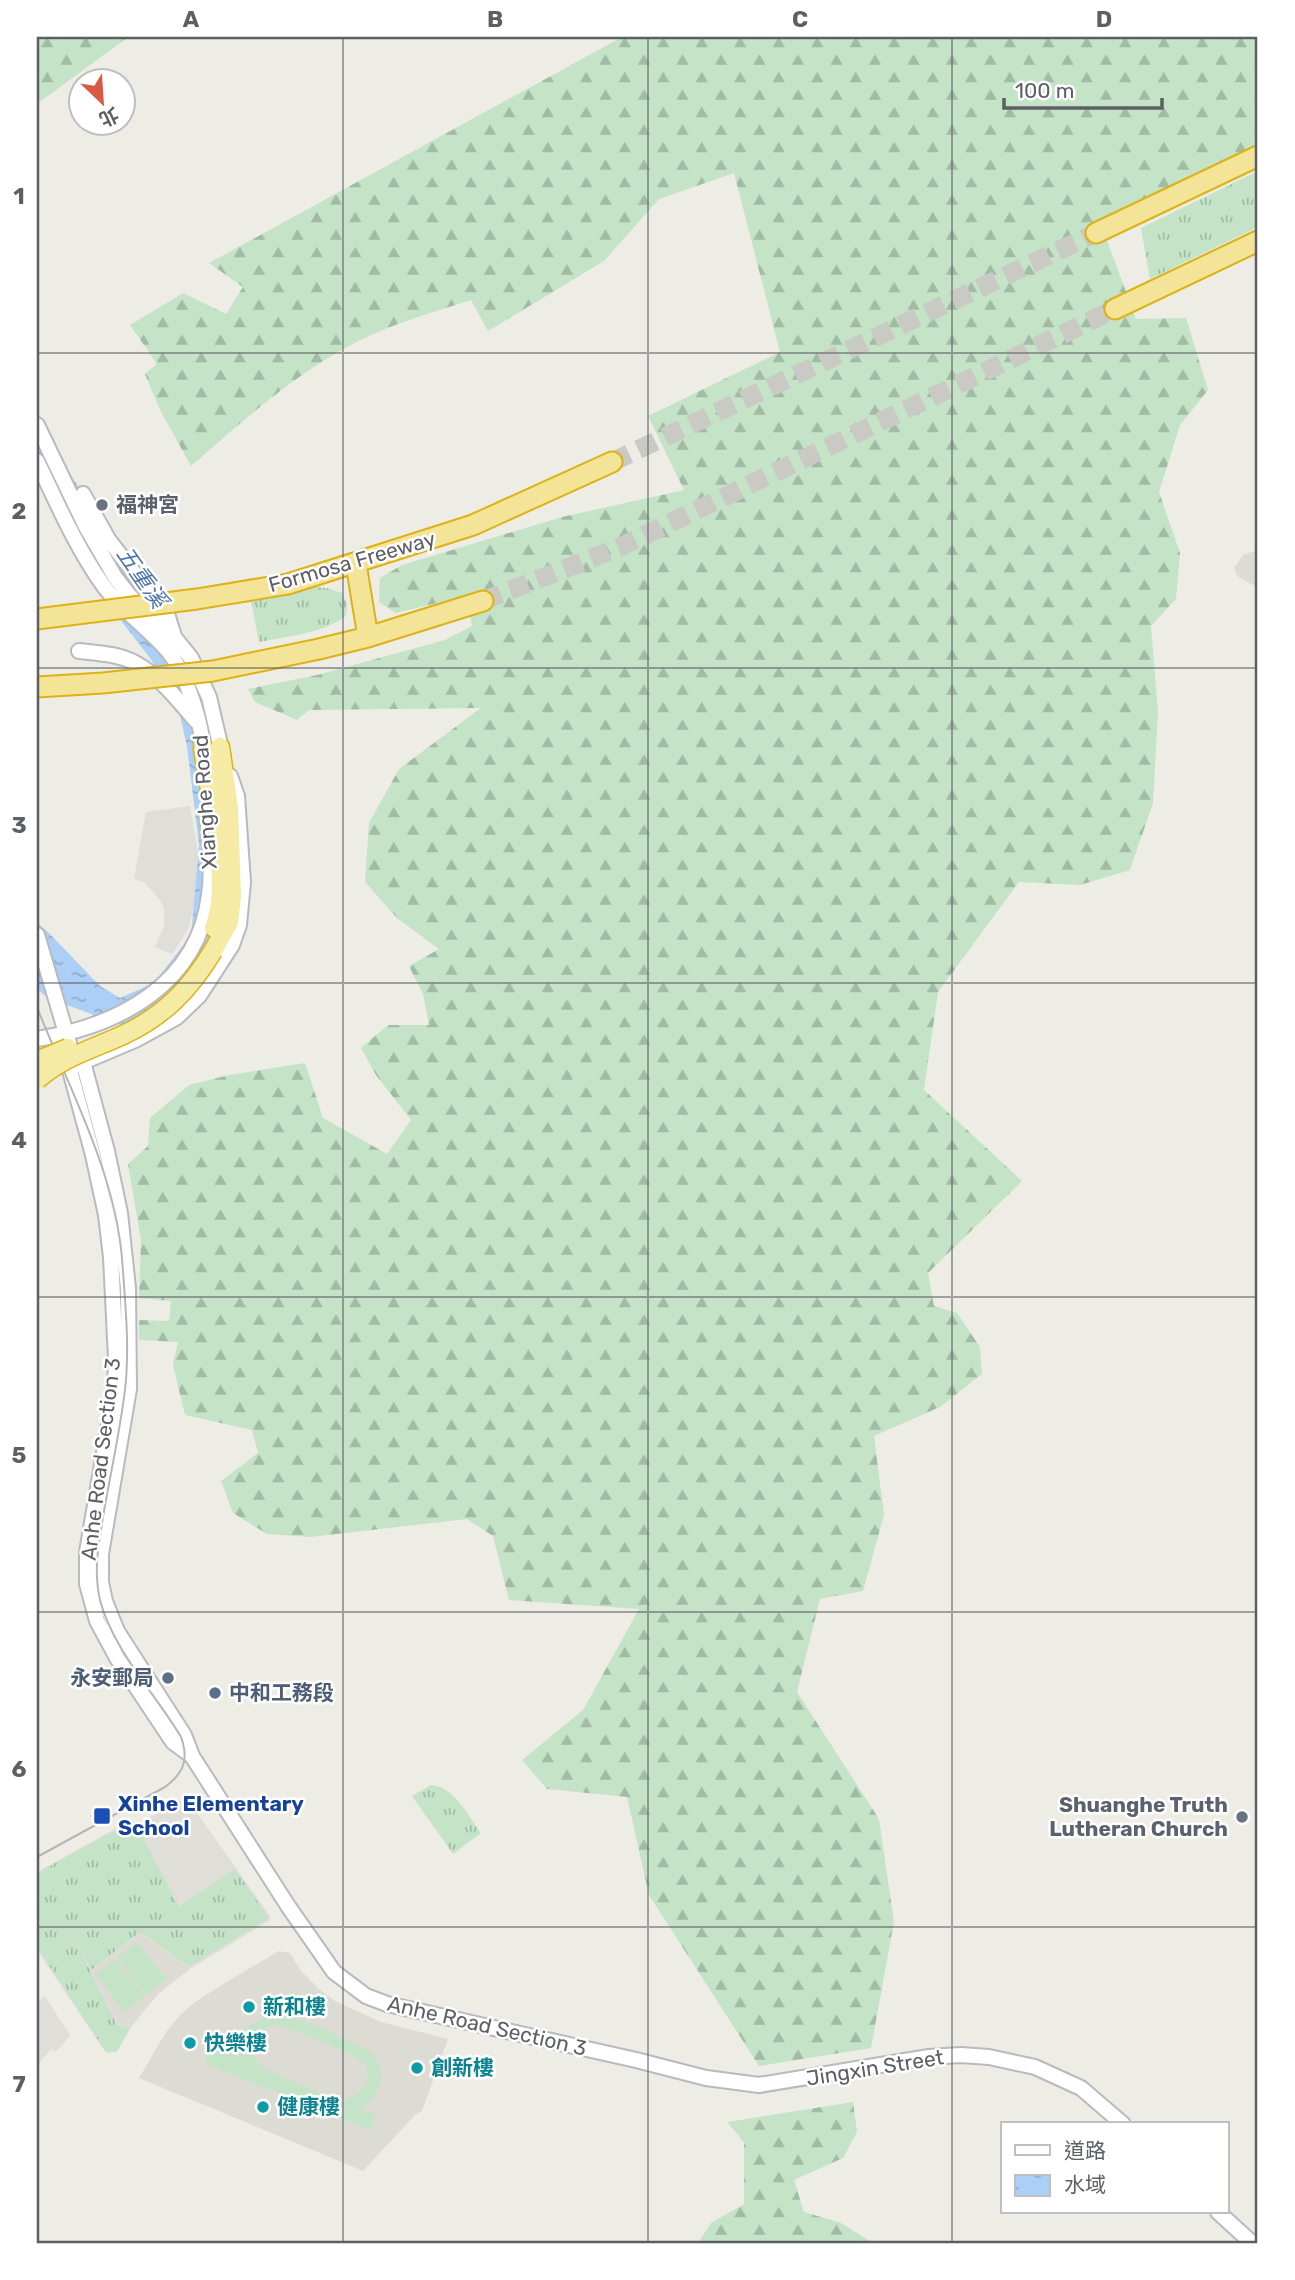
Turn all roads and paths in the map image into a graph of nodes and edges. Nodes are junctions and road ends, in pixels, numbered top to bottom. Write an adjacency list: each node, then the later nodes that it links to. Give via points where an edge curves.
1 (1258, 156): 2 (highway)
2 (1096, 233)
3 (1258, 241): 4 (highway)
4 (1115, 309)
5 (37, 425): 12 (main road, Xianghe Road, via 103,559 129,595)
6 (37, 461): 16 (main road, Xianghe Road, via 90,566 176,664)
7 (612, 462): 9 (highway, Formosa Freeway, via 473,525)
8 (83, 494): 12 (main road, via 108,539 168,617)
9 (356, 564): 11 (highway, Formosa Freeway, bridge, via 288,584); 13 (highway)
10 (484, 601): 13 (highway)
11 (37, 619)
12 (174, 637): 17 (main road, Xianghe Road, via 191,658 209,697 217,722)
13 (368, 637): 15 (highway, bridge, via 213,671)
14 (79, 652): 16 (main road, via 109,654 137,664 170,691)
15 (37, 687)
16 (201, 727): 17 (main road, Xianghe Road)
17 (212, 748): 19 (highway, via 229,808 233,897 229,922); 20 (main road, Xianghe Road, via 203,778 210,894 198,938 179,970 160,988); 23 (main road, Xianghe Road, via 237,796 243,870 239,925 200,996 161,1027)
18 (37, 935): 24 (main road, Anhe Road Section 3)
19 (210, 948): 25 (highway, bridge, via 181,986 152,1010); 26 (highway, bridge, via 185,993 167,1009 58,1063)
20 (98, 1023): 23 (main road); 24 (main road, Xianghe Road)
21 (37, 1030): 24 (main road)
22 (37, 1039): 24 (main road)
23 (110, 1051): 24 (main road, Xianghe Road)
24 (72, 1053): 25 (highway); 26 (main road); 27 (main road, Anhe Road Section 3, via 113,1179 125,1255 129,1389 101,1554 105,1601 117,1631 184,1735 192,1756 325,1961 366,1996 408,2011 706,2078)
25 (37, 1062)
26 (37, 1082)
27 (777, 2084): 28 (main road, Jingxin Street, via 929,2057 989,2057 1035,2067 1081,2088)
28 (1121, 2122)
29 (1220, 2214): 30 (main road)
30 (1252, 2243)

